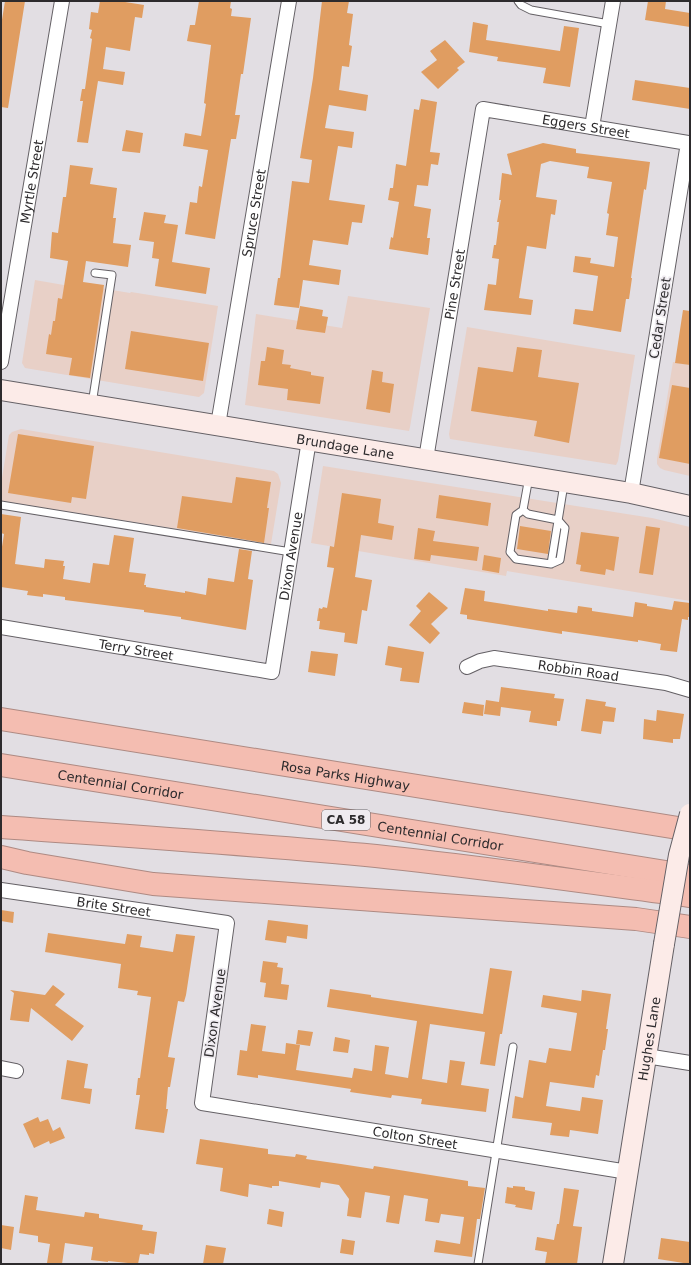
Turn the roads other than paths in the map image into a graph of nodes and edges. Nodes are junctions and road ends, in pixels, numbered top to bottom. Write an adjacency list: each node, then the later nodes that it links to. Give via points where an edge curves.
1 (62, 1): 10 (street, Myrtle Street)
2 (289, 1): 13 (street, Spruce Street)
3 (518, 1): 5 (lane, via 531,10)
4 (612, 1): 5 (street)
5 (609, 24): 7 (street)
6 (483, 109): 7 (street, Eggers Street); 15 (street, Pine Street)
7 (592, 127): 8 (street, Eggers Street)
8 (688, 142): 18 (street, Cedar Street)
9 (95, 273): 12 (lane, via 112,275)
10 (1, 362)
11 (1, 390): 12 (main road, Brundage Lane)
12 (92, 404): 13 (main road, Brundage Lane)
13 (218, 425): 14 (main road, Brundage Lane)
14 (309, 440): 15 (main road, Brundage Lane); 23 (street, Dixon Avenue)
15 (426, 459): 16 (main road, Brundage Lane)
16 (529, 477): 17 (main road, Brundage Lane); 21 (lane)
17 (564, 482): 18 (main road, Brundage Lane); 22 (lane)
18 (631, 493): 20 (main road, Brundage Lane)
19 (1, 505): 23 (lane)
20 (690, 506)
21 (523, 510): 22 (lane, via 528,514); 22 (lane, via 516,515 510,552 516,559 551,564)
22 (558, 520)
23 (291, 552): 26 (street, Dixon Avenue)
24 (1, 628): 26 (street, Terry Street)
25 (467, 667): 27 (street, Robbin Road, via 494,658 666,683)
26 (272, 672)
27 (690, 690)
28 (1, 703): 30 (highway)
29 (1, 719): 30 (highway, Rosa Parks Highway)
30 (145, 743): 34 (highway, Rosa Parks Highway)
31 (1, 765): 36 (highway, Centennial Corridor / CA 58)
32 (690, 814): 42 (main road, Hughes Lane, bridge, via 679,855)
33 (1, 827): 38 (highway, via 376,856)
34 (690, 830)
35 (1, 858): 40 (highway, via 153,884 636,919)
36 (690, 876)
37 (1, 890): 39 (street, Brite Street)
38 (690, 896)
39 (227, 923): 46 (street, Dixon Avenue)
40 (690, 927)
41 (513, 1047): 47 (lane)
42 (646, 1056): 43 (street); 48 (main road, Hughes Lane)
43 (690, 1063)
44 (1, 1068): 45 (street)
45 (16, 1071)
46 (202, 1103): 47 (street, Colton Street)
47 (497, 1151): 48 (street, Colton Street); 49 (lane)
48 (628, 1172): 50 (main road, Hughes Lane)
49 (478, 1264)
50 (613, 1264)

